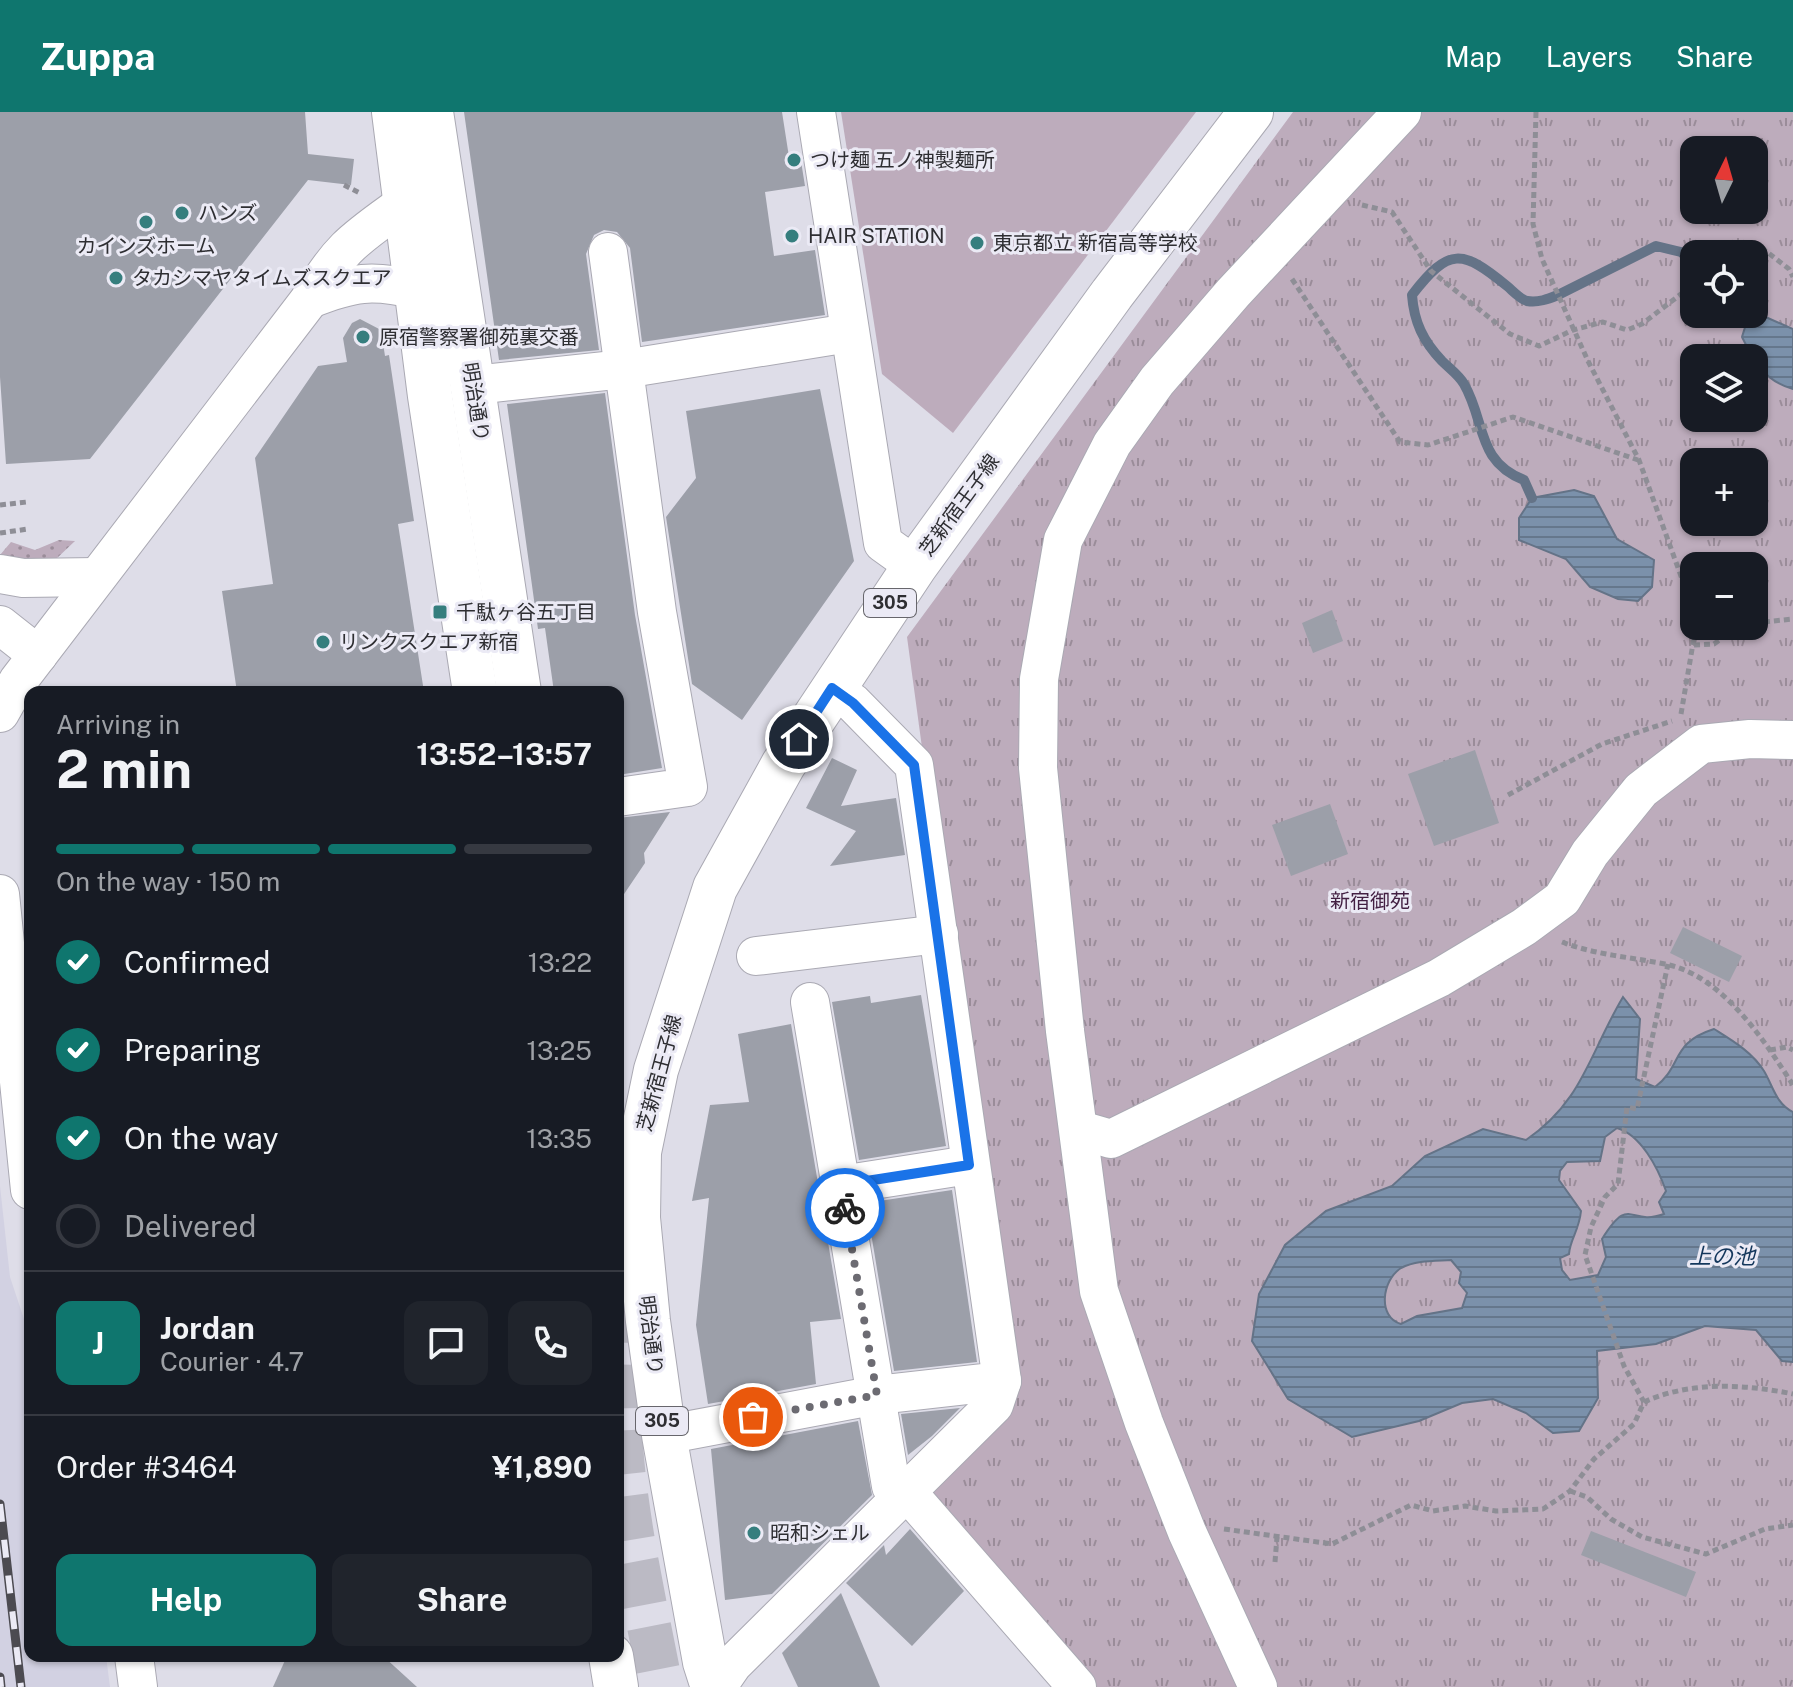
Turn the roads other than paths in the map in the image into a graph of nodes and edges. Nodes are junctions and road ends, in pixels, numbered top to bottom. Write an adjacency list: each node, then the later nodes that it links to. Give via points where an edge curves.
1 (394, 112): 6 (main road)
2 (431, 112): 12 (main road, 明治通り)
3 (816, 112): 10 (street)
4 (1251, 112): 13 (main road, 芝新宿王子線 / 305)
5 (1402, 112): 28 (street, via 1271,249 1157,381 1112,444 1063,540 1039,679 1038,768)
6 (406, 202): 8 (main road); 9 (street, via 345,246)
7 (608, 252): 11 (street)
8 (417, 290): 9 (street, via 382,282 351,283); 18 (main road)
9 (310, 299): 15 (street)
10 (849, 333): 11 (street); 13 (street, via 883,543)
11 (624, 369): 12 (street); 23 (street, via 657,612 688,787)
12 (474, 385): 19 (main road, 明治通り)
13 (915, 566): 20 (main road, 芝新宿王子線 / 305)
14 (0, 574): 15 (street)
15 (97, 577): 17 (street)
16 (0, 625): 17 (street)
17 (38, 655): 21 (street)
18 (474, 686)
19 (518, 686)
20 (832, 688): 25 (street, via 914,765); 30 (main road, 芝新宿王子線 / 305, via 715,888)
21 (0, 713)
22 (1793, 740): 28 (street, via 1690,731 1590,853 1562,899 1524,927 1425,985 1111,1139)
23 (624, 796)
24 (0, 894): 29 (street)
25 (939, 934): 26 (street); 31 (street)
26 (756, 956)
27 (810, 1002): 32 (street)
28 (1080, 1130): 43 (street, via 1099,1291 1187,1532)
29 (24, 1131)
30 (629, 1141): 35 (main road, 明治通り / 305)
31 (969, 1165): 32 (street); 33 (street)
32 (841, 1185): 34 (street)
33 (1002, 1381): 34 (street); 36 (street, via 994,1405)
34 (877, 1395): 35 (street); 36 (street, via 891,1486)
35 (664, 1435): 41 (main road, 明治通り / 305, via 705,1662)
36 (908, 1493): 41 (street); 42 (street)
37 (135, 1662): 39 (street)
38 (612, 1662): 40 (main road)
39 (138, 1687)
40 (616, 1687)
41 (715, 1687)
42 (1077, 1687)
43 (1258, 1687)

